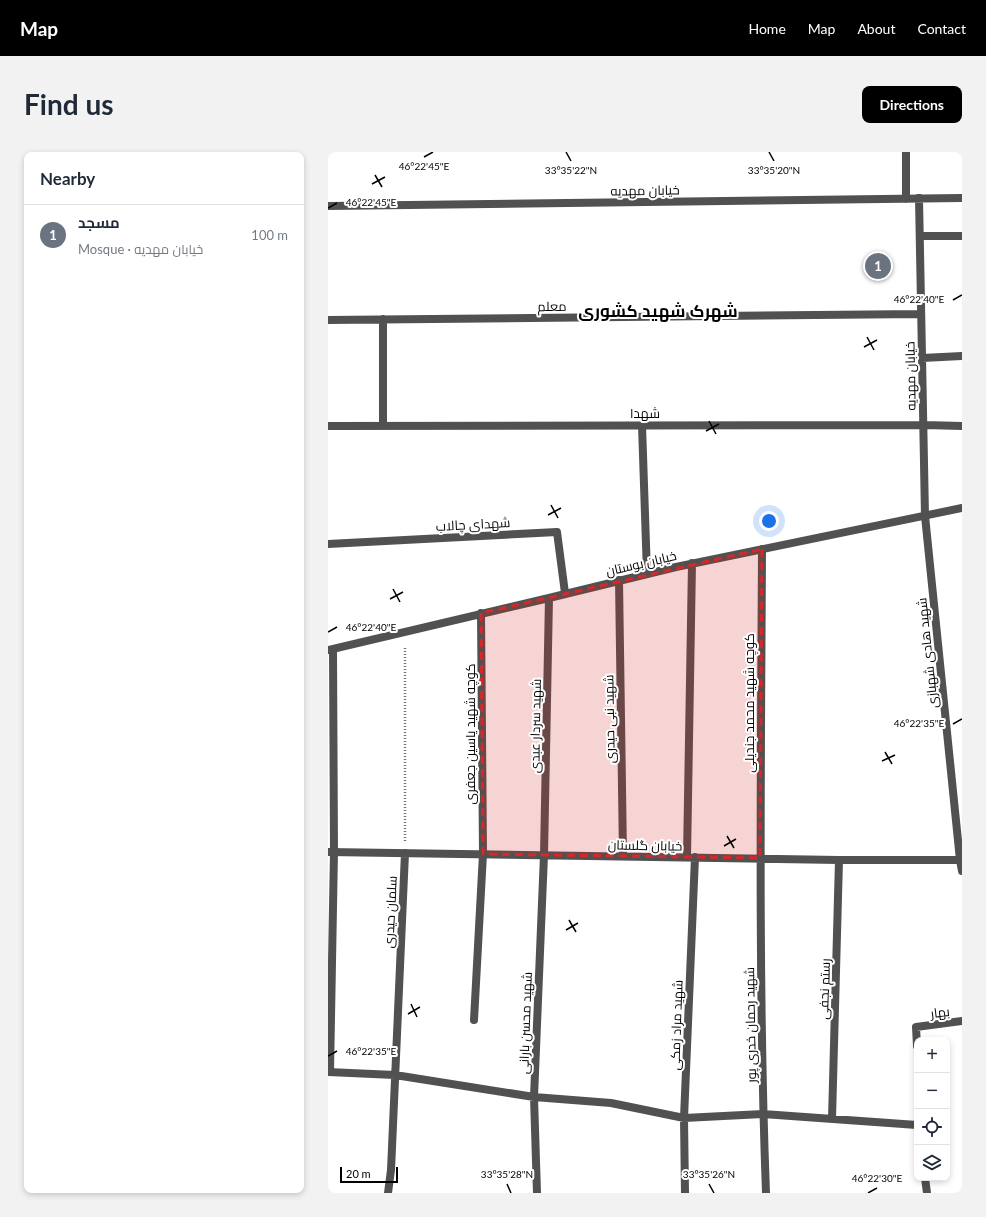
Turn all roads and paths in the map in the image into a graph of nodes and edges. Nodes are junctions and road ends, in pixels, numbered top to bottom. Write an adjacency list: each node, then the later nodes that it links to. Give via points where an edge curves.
1 (906, 152): 2 (street)
2 (906, 198): 3 (street, خیابان مهدیه); 5 (street, خیابان مهدیه)
3 (919, 198): 4 (street, خیابان مهدیه); 6 (street, خیابان مهدیه)
4 (962, 198)
5 (328, 206)
6 (920, 236): 7 (street); 8 (street, خیابان مهدیه)
7 (962, 236)
8 (921, 314): 9 (street, معلم); 12 (street, خیابان مهدیه)
9 (383, 319): 10 (street, معلم); 16 (street)
10 (328, 320)
11 (962, 356): 12 (street)
12 (922, 358): 13 (street, خیابان مهدیه)
13 (924, 424): 14 (street, شهدا); 17 (street, شهدا); 19 (street, خیابان مهدیه)
14 (642, 425): 16 (street, شهدا); 23 (street)
15 (328, 426): 16 (street, شهدا)
16 (384, 426)
17 (962, 426)
18 (962, 508): 19 (street, خیابان بوستان)
19 (926, 516): 21 (street, خیابان بوستان); 38 (street, شهید هادی شهبازی)
20 (328, 544): 25 (street, شهدای چالاب, via 557,532)
21 (762, 549): 22 (street, خیابان بوستان); 36 (street, کوچه شهید محمد جندیلی)
22 (692, 563): 23 (street, خیابان بوستان); 35 (street, شهید مراد زمکی)
23 (647, 574): 24 (street, خیابان بوستان)
24 (619, 580): 25 (street, خیابان بوستان); 34 (street, شهید نبی حیدری)
25 (565, 593): 26 (street, خیابان بوستان)
26 (549, 598): 27 (street, خیابان بوستان); 33 (street, شهید سردار عبدی)
27 (482, 613): 28 (street, خیابان بوستان); 32 (street, کوچه شهید یاسین جعفری)
28 (405, 631): 29 (street, خیابان بوستان); 31 (path)
29 (330, 649): 30 (street)
30 (331, 852): 31 (street, خیابان گلستان); 43 (street)
31 (405, 853): 32 (street, خیابان گلستان); 44 (street, سلمان حیدری)
32 (483, 854): 33 (street, خیابان گلستان); 40 (street, کوچه شهید یاسین جعفری)
33 (544, 855): 34 (street, خیابان گلستان); 45 (street, شهید محسن بارانی)
34 (623, 856): 35 (street, خیابان گلستان)
35 (691, 857): 36 (street, خیابان گلستان); 47 (street, شهید مراد زمکی)
36 (760, 858): 37 (street, خیابان گلستان); 46 (street, شهید رحمان خدری پور)
37 (839, 860): 38 (street, خیابان گلستان); 48 (street, رستم نجفی)
38 (961, 860): 39 (street)
39 (962, 871)
40 (474, 1020)
41 (962, 1021): 42 (street, بهار, via 916,1027)
42 (917, 1037)
43 (329, 1072): 44 (street)
44 (395, 1075): 45 (street); 51 (street, سلمان حیدری)
45 (534, 1096): 47 (street, via 611,1103); 52 (street, شهید محسن بارانی)
46 (763, 1114): 47 (street); 48 (street); 54 (street, شهید رحمان خدری پور)
47 (684, 1118): 53 (street, شهید مراد زمکی)
48 (832, 1119): 49 (street)
49 (914, 1125)
50 (925, 1181): 55 (street)
51 (388, 1193)
52 (537, 1193)
53 (685, 1193)
54 (766, 1193)
55 (927, 1193)

